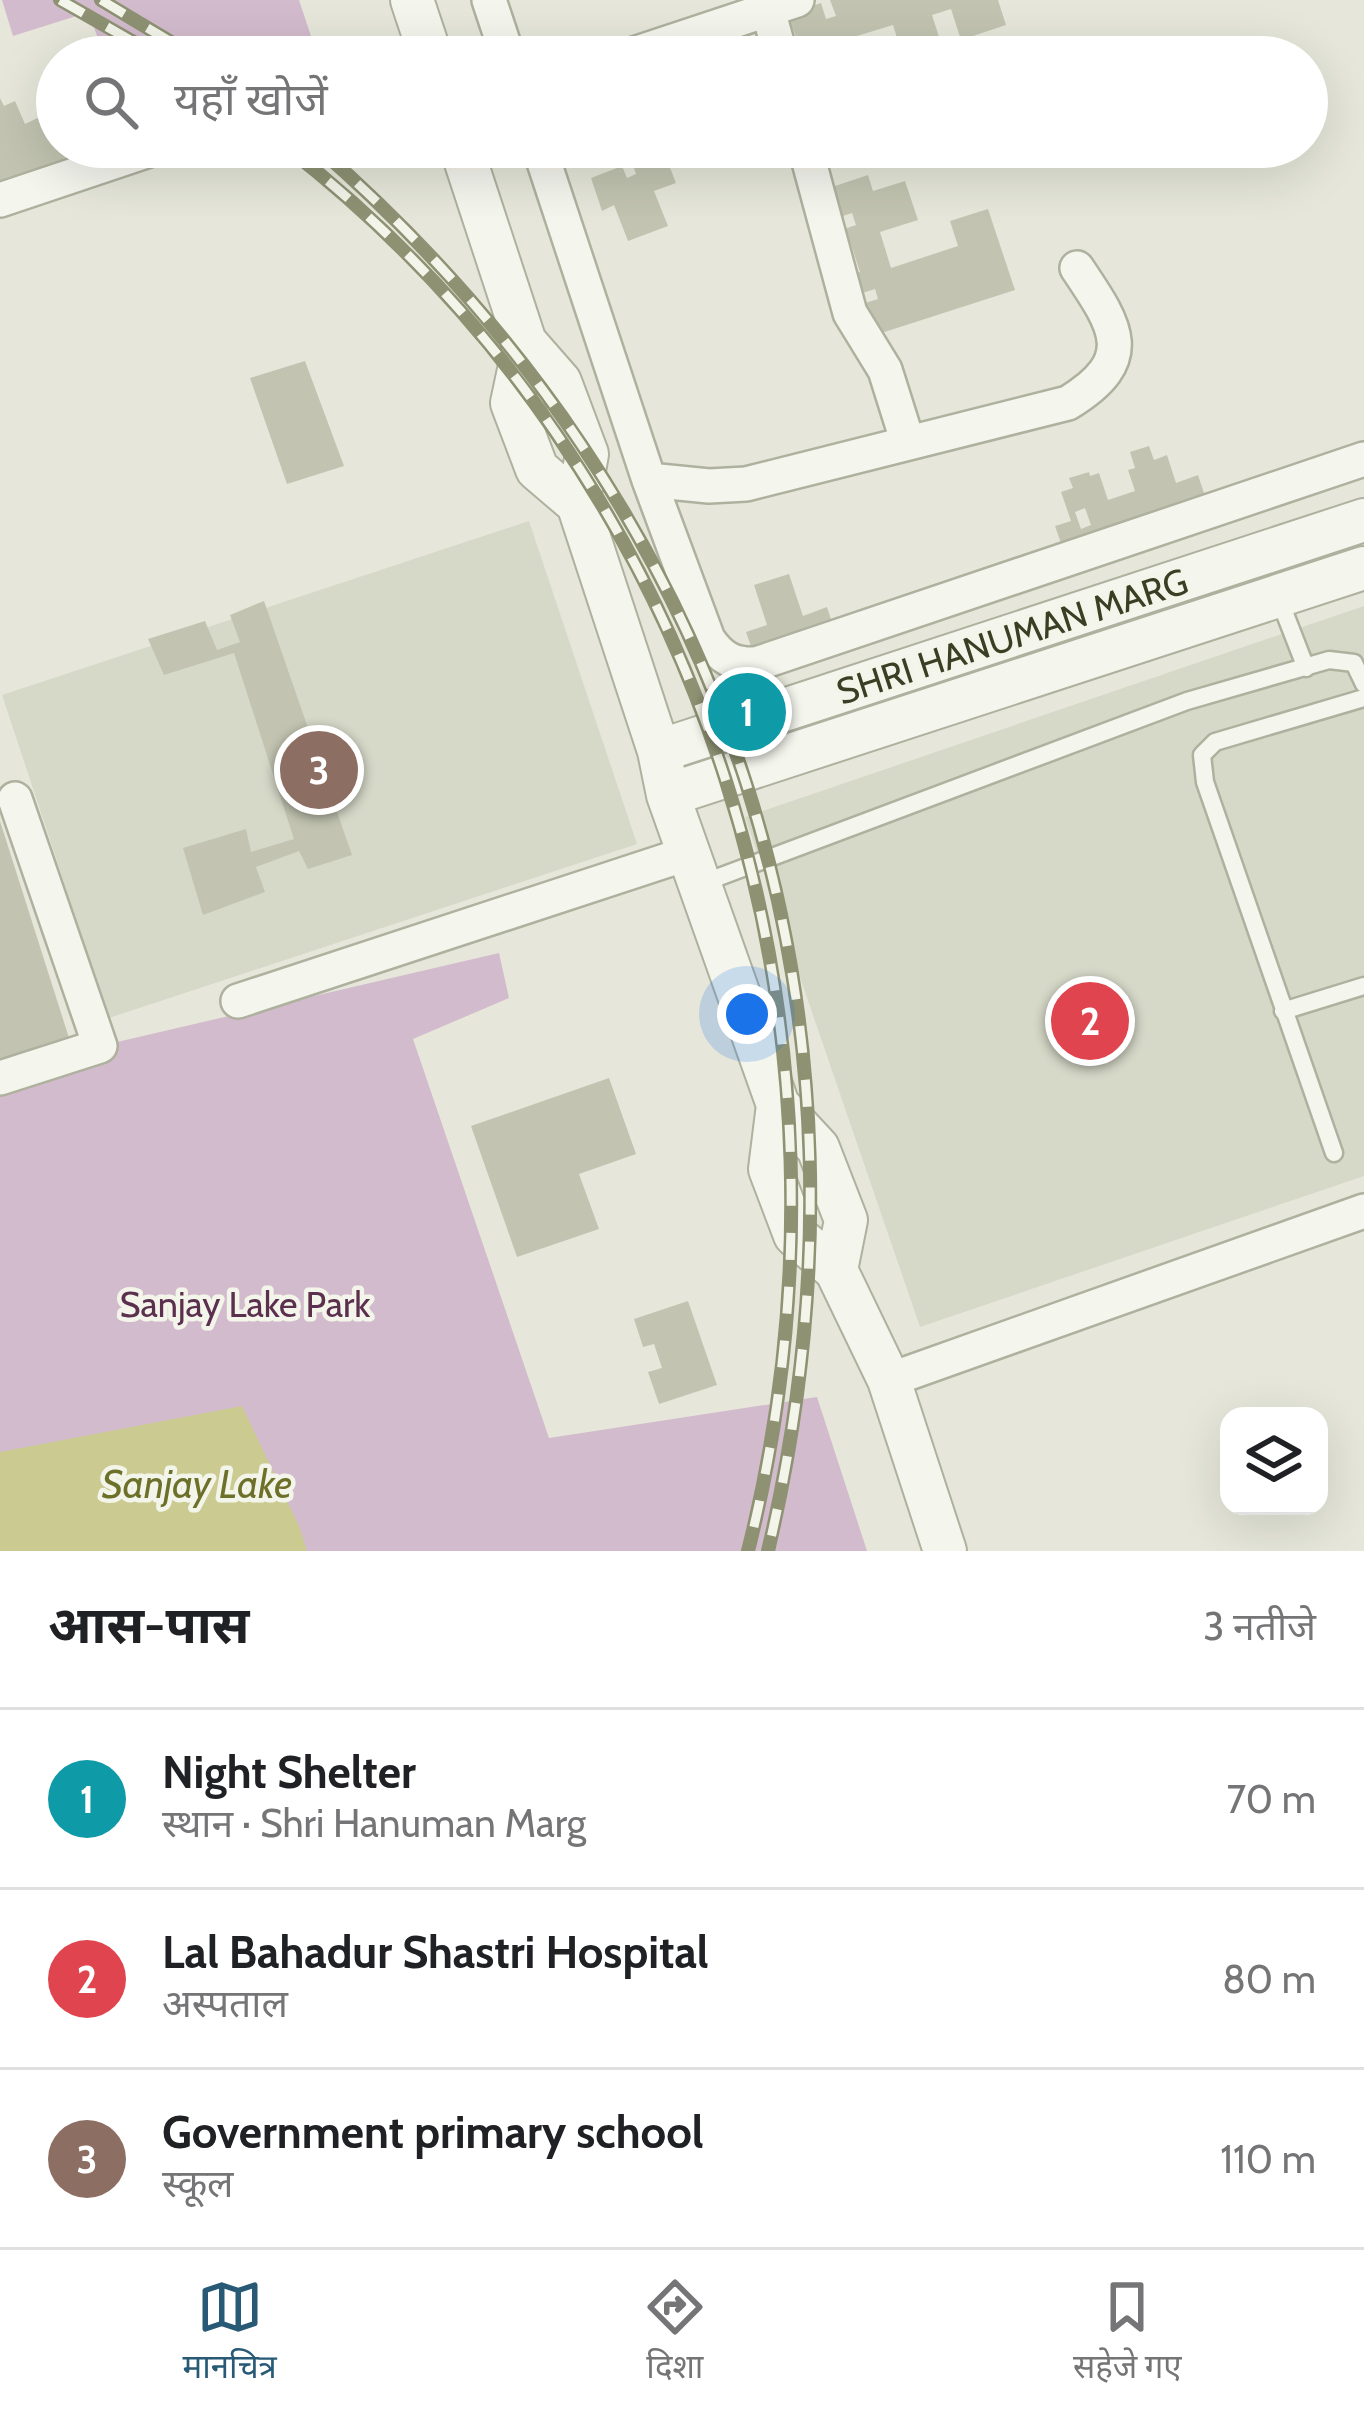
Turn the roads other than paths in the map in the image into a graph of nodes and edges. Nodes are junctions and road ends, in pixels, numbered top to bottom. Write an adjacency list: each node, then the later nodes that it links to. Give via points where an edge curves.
1 (412, 0): 4 (street)
2 (489, 0): 5 (street)
3 (783, 5): 6 (street); 7 (street)
4 (424, 36)
5 (501, 36)
6 (689, 36)
7 (782, 36)
8 (95, 168): 12 (street)
9 (468, 168): 23 (street, via 525,342 512,403 537,469 578,504)
10 (546, 168): 16 (street)
11 (812, 168): 14 (street, via 850,313 885,370)
12 (0, 200)
13 (1077, 268): 14 (street, via 1114,336 1105,376 1068,403)
14 (908, 443): 16 (street, via 746,484)
15 (1364, 459): 16 (street, via 756,664 724,658 708,639)
16 (649, 480)
17 (1364, 520): 23 (street, SHRI HANUMAN MARG)
18 (1364, 568): 19 (street, SHRI HANUMAN MARG)
19 (1279, 596): 20 (lane); 24 (street, SHRI HANUMAN MARG)
20 (1306, 668): 21 (lane, via 1354,662); 26 (lane)
21 (1364, 684)
22 (1364, 698): 29 (lane, via 1215,742 1202,755)
23 (659, 752): 24 (street)
24 (668, 795): 26 (street)
25 (15, 799): 30 (street, via 100,1046)
26 (696, 868): 28 (street); 33 (street, via 778,1105 770,1168 795,1235 836,1270)
27 (1364, 986): 29 (lane)
28 (238, 1001)
29 (1283, 1011): 31 (lane)
30 (0, 1078)
31 (1334, 1153)
32 (1364, 1211): 33 (street)
33 (889, 1380): 34 (street)
34 (945, 1551)

